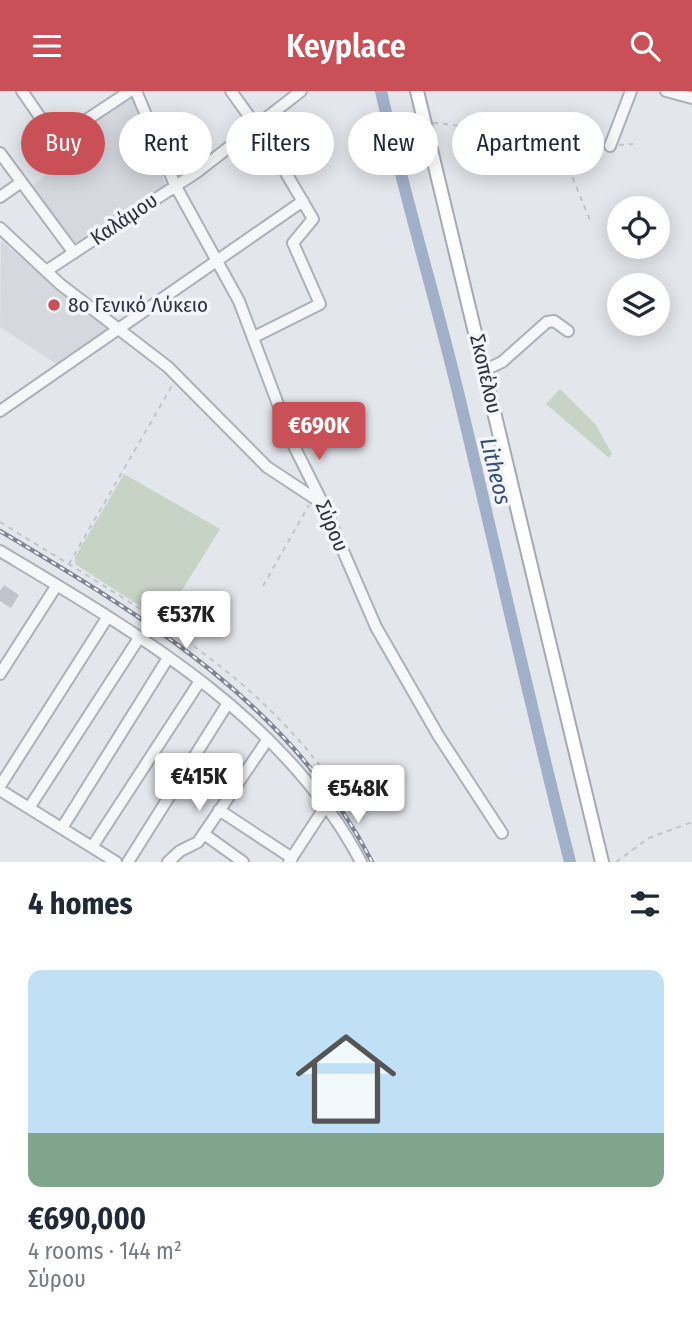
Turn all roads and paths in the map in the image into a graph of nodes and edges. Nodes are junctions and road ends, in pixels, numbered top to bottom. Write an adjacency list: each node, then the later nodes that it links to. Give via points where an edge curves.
1 (130, 91): 8 (street, via 59,138 51,133)
2 (136, 91): 22 (street, Σύρου)
3 (231, 91): 10 (street)
4 (301, 91): 11 (street, Καλάμου)
5 (417, 91): 12 (main road, Σκοπέλου)
6 (631, 91): 15 (street)
7 (666, 91): 9 (street)
8 (28, 93)
9 (692, 98)
10 (246, 112)
11 (275, 112)
12 (422, 112)
13 (633, 144): 15 (path)
14 (604, 146): 15 (path)
15 (610, 146)
16 (226, 149): 22 (street, Καλάμου)
17 (0, 153): 21 (street)
18 (287, 175): 24 (street)
19 (438, 175): 33 (main road, Σκοπέλου)
20 (574, 175): 25 (path)
21 (20, 183): 23 (street); 27 (street)
22 (175, 185): 27 (street, Καλάμου); 28 (street, Σύρου)
23 (0, 197)
24 (303, 201): 28 (street); 32 (street, via 313,221 293,243 320,304)
25 (590, 219)
26 (2, 233): 29 (street)
27 (74, 253): 29 (street, Καλάμου)
28 (218, 260): 30 (street); 32 (street, Σύρου)
29 (46, 271): 30 (street)
30 (118, 328): 34 (street); 35 (street)
31 (568, 331): 33 (street, via 554,321 547,322 502,362)
32 (254, 337): 36 (street, Σύρου)
33 (485, 370): 65 (main road, Σκοπέλου)
34 (178, 377): 36 (street, via 267,467); 39 (path)
35 (0, 411)
36 (317, 499): 41 (path, via 293,530); 56 (street, Σύρου, via 386,646)
37 (0, 522): 39 (path)
38 (0, 551): 40 (street)
39 (68, 565): 50 (path, via 232,675 301,743)
40 (57, 585): 42 (street); 45 (street)
41 (263, 586)
42 (107, 618): 43 (street); 49 (street)
43 (139, 638): 44 (street); 52 (street)
44 (168, 658): 46 (street); 55 (street)
45 (0, 674)
46 (200, 681): 47 (street); 58 (street)
47 (228, 703): 48 (street); 61 (street)
48 (268, 739): 51 (street); 53 (street)
49 (0, 788): 52 (street)
50 (345, 802)
51 (326, 807): 59 (street); 64 (street)
52 (29, 808): 55 (street)
53 (219, 810): 57 (street); 59 (street)
54 (692, 822): 66 (path, via 649,838)
55 (62, 828): 58 (street)
56 (502, 833)
57 (204, 834): 62 (street); 63 (street)
58 (92, 847): 60 (street)
59 (290, 860)
60 (116, 862)
61 (128, 862)
62 (168, 862)
63 (243, 862)
64 (361, 862)
65 (602, 862)
66 (616, 862)

